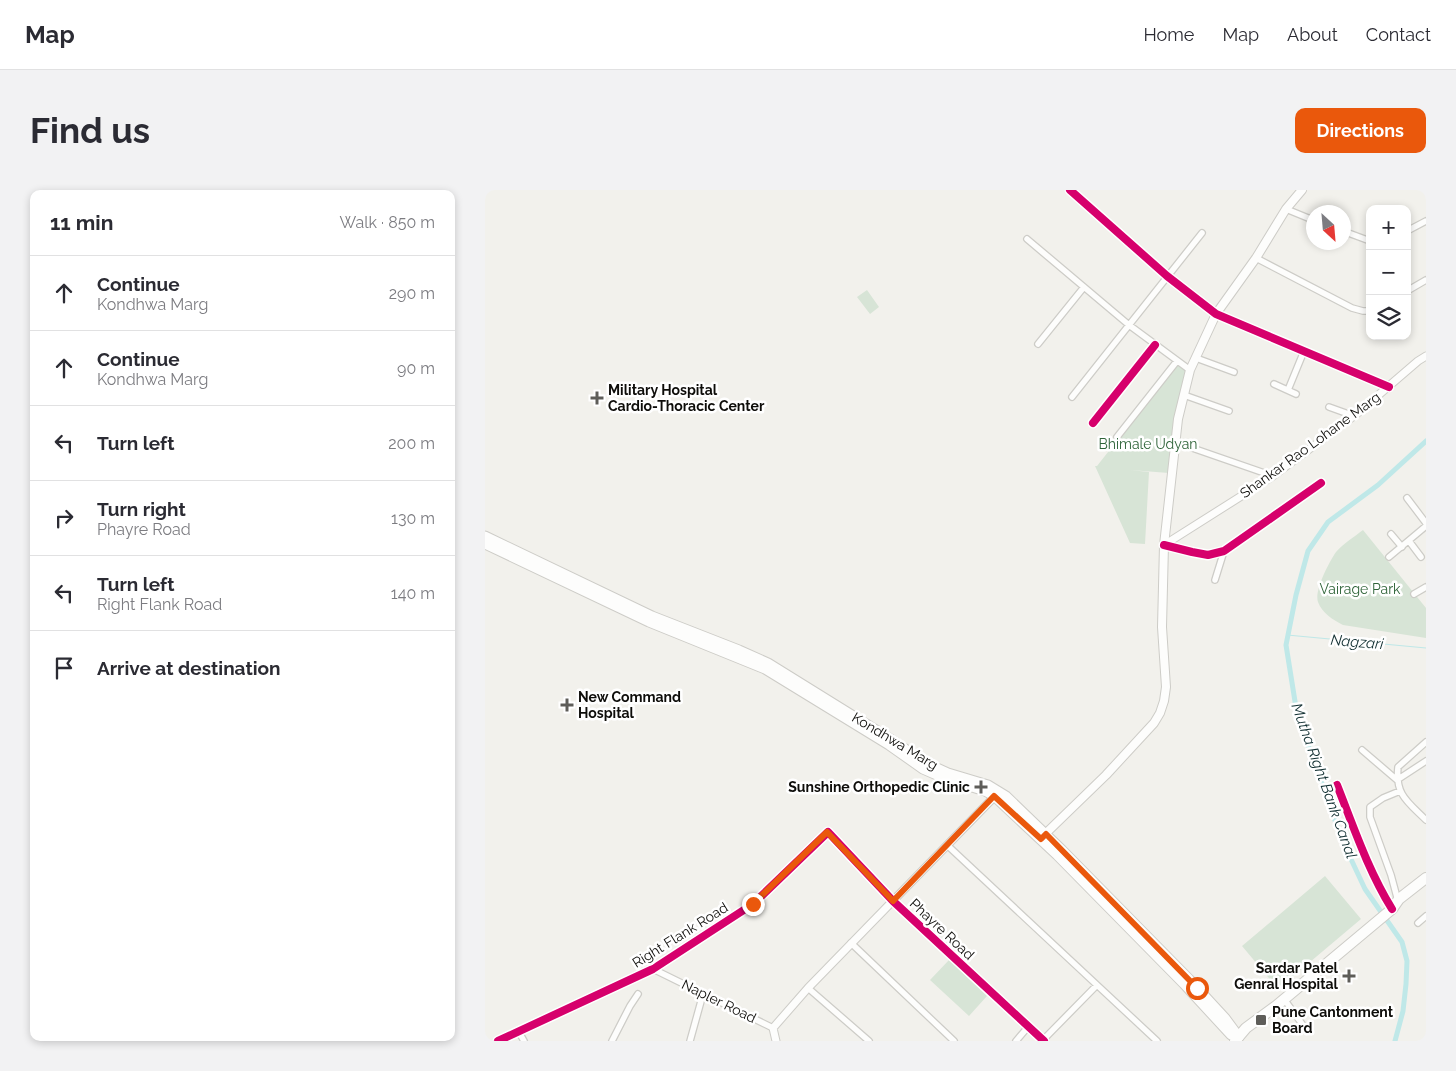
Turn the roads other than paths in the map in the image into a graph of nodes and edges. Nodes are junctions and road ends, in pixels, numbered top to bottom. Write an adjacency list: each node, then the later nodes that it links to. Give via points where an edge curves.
1 (1070, 190): 12 (street)
2 (1302, 190): 3 (main road)
3 (1286, 209): 4 (street); 11 (main road)
4 (1306, 217)
5 (1426, 221): 6 (street)
6 (1411, 229)
7 (1202, 233): 12 (street)
8 (1351, 234): 10 (street)
9 (1027, 239): 14 (street)
10 (1366, 240)
11 (1256, 258): 16 (street, via 1352,308); 17 (main road)
12 (1167, 276): 17 (street); 18 (street)
13 (1426, 280): 15 (street)
14 (1084, 288): 18 (street); 19 (street)
15 (1411, 289)
16 (1366, 311)
17 (1216, 314): 21 (street); 23 (main road)
18 (1129, 325): 20 (street); 32 (street)
19 (1038, 344)
20 (1155, 345): 24 (street); 36 (street)
21 (1303, 351): 28 (street); 29 (street)
22 (1426, 356): 28 (street, Shankar Rao Lohane Marg)
23 (1196, 358): 25 (main road); 26 (street)
24 (1177, 361): 25 (street); 37 (street)
25 (1190, 370): 31 (main road)
26 (1234, 372)
27 (1274, 384): 29 (street)
28 (1389, 387): 35 (street, Shankar Rao Lohane Marg)
29 (1288, 390): 30 (street)
30 (1296, 394)
31 (1184, 395): 34 (street); 38 (main road)
32 (1072, 397)
33 (1329, 407): 35 (street)
34 (1229, 411)
35 (1354, 416): 39 (street, Shankar Rao Lohane Marg)
36 (1093, 423)
37 (1117, 437)
38 (1175, 442): 39 (street); 47 (main road)
39 (1273, 476): 47 (street, Shankar Rao Lohane Marg)
40 (1321, 483): 49 (street)
41 (1407, 498): 42 (street)
42 (1426, 525): 45 (street)
43 (1391, 534): 48 (street)
44 (485, 536): 52 (main road, Kondhwa Marg)
45 (1409, 541): 48 (street); 51 (street)
46 (485, 544): 52 (main road, Kondhwa Marg)
47 (1164, 545): 49 (street, via 1208,555); 65 (main road, via 1162,611 1166,687 1160,712 1154,723 1106,775)
48 (1402, 546): 50 (street)
49 (1224, 551): 53 (street)
50 (1389, 557)
51 (1421, 557)
52 (550, 571): 62 (main road, Kondhwa Marg, via 649,622 765,669 923,769)
53 (1215, 580)
54 (1426, 587): 55 (street)
55 (1414, 594)
56 (1426, 742): 59 (street, via 1398,767)
57 (1363, 750): 59 (street)
58 (1426, 761): 59 (street)
59 (1397, 780): 61 (street)
60 (1337, 785): 70 (street, via 1377,884)
61 (1400, 791): 63 (street); 70 (street, via 1370,807 1370,817 1391,875)
62 (997, 794): 65 (main road, Kondhwa Marg); 66 (street)
63 (1426, 820)
64 (827, 832): 69 (street, Phayre Road); 74 (street, Right Flank Road, via 753,904)
65 (1043, 836): 84 (main road, Kondhwa Marg, via 1195,990)
66 (947, 845): 69 (street); 75 (street)
67 (1426, 878): 70 (highway)
68 (1426, 885): 70 (highway, via 1403,903)
69 (893, 901): 73 (street); 80 (street, Phayre Road)
70 (1395, 905): 79 (highway)
71 (1426, 916): 72 (street)
72 (1418, 923)
73 (851, 943): 76 (street); 91 (street)
74 (653, 969): 78 (street, Napler Road); 83 (street, Right Flank Road)
75 (1097, 985): 93 (street); 94 (street)
76 (808, 988): 81 (street); 90 (street)
77 (638, 994): 87 (street)
78 (703, 994): 81 (street, Napler Road); 88 (street)
79 (1284, 999): 82 (street); 84 (highway, via 1246,1028)
80 (1028, 1027): 92 (street); 93 (street, Phayre Road)
81 (773, 1028): 89 (street, Napler Road)
82 (1305, 1028)
83 (519, 1032): 85 (street, Right Flank Road); 86 (street)
84 (1238, 1040)
85 (498, 1041)
86 (524, 1041)
87 (612, 1041)
88 (690, 1041)
89 (775, 1041)
90 (869, 1041)
91 (953, 1041)
92 (1016, 1041)
93 (1043, 1041)
94 (1157, 1041)

